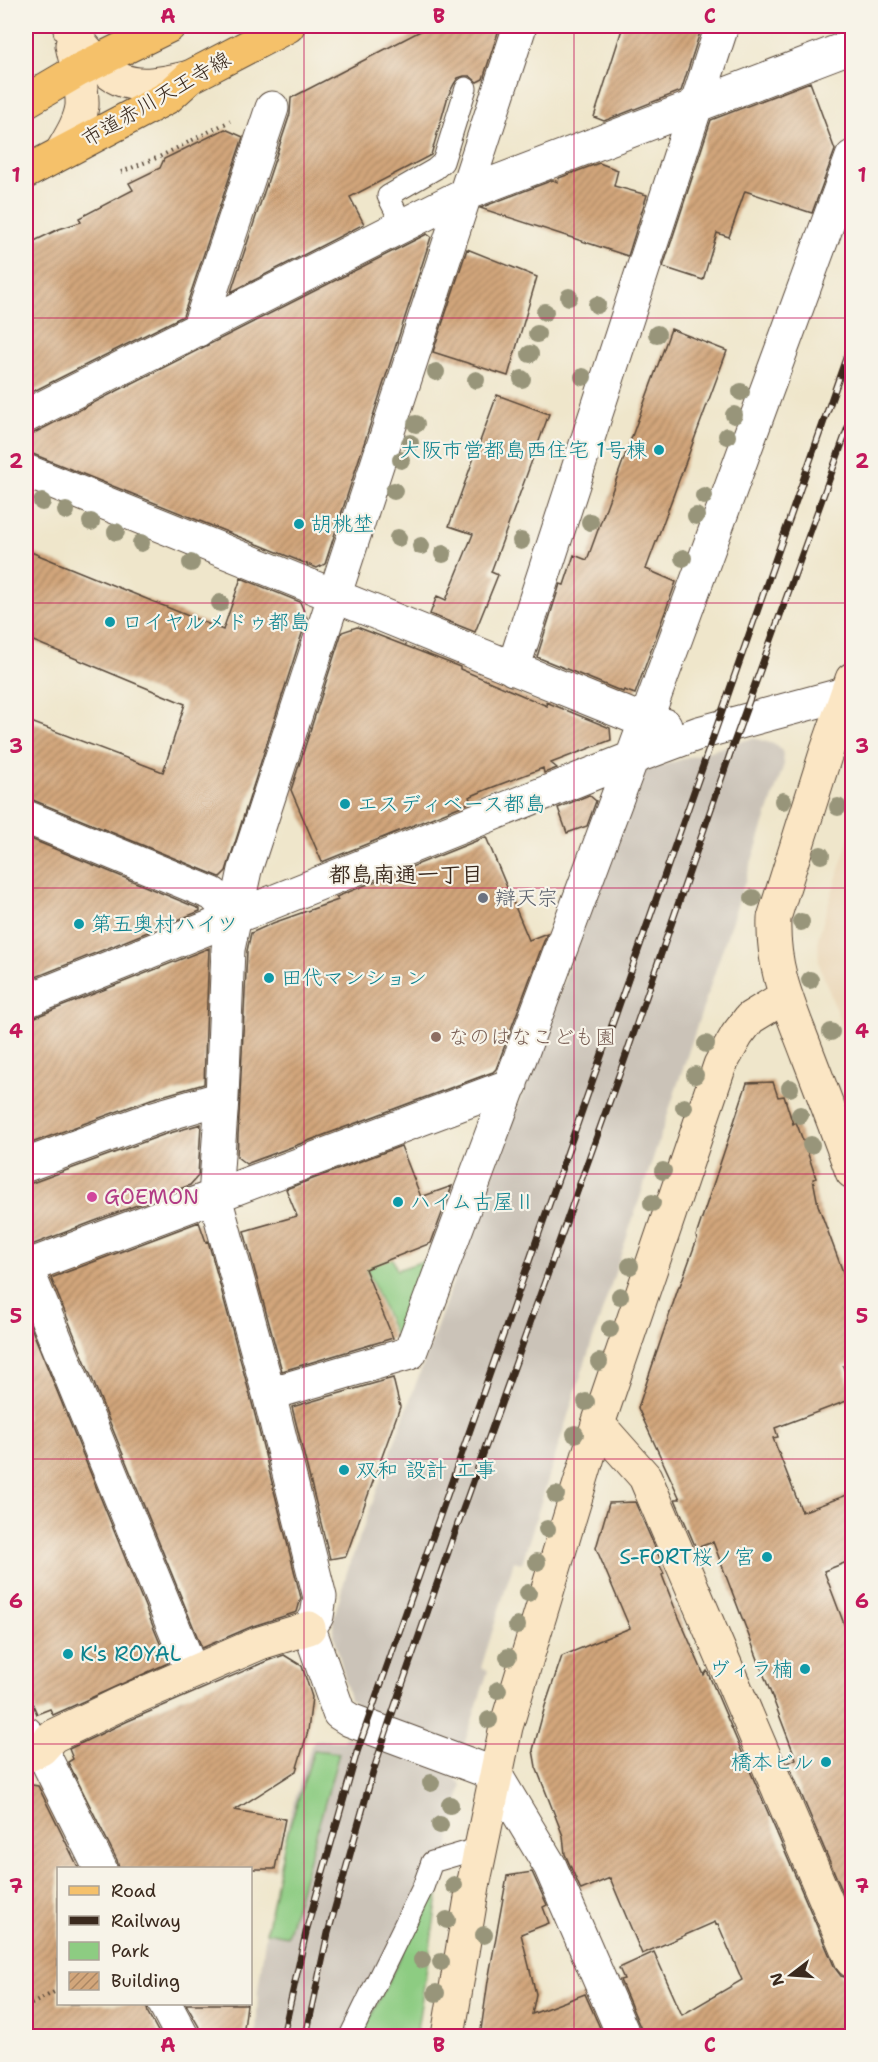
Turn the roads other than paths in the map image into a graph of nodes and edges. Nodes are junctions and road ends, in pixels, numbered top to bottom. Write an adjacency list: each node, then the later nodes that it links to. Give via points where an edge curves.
1 (169, 26): 7 (main road)
2 (288, 26): 8 (main road, 市道赤川天王寺線)
3 (520, 26): 16 (street)
4 (722, 26): 11 (street)
5 (70, 28): 7 (street)
6 (852, 46): 11 (street)
7 (86, 66): 8 (street, via 128,84 161,84); 10 (main road); 13 (street, via 82,107)
8 (190, 77): 13 (main road, 市道赤川天王寺線, via 168,97)
9 (466, 88): 17 (lane, via 443,162 388,196)
10 (26, 101)
11 (696, 106): 16 (street); 22 (street)
12 (272, 108): 18 (street)
13 (61, 153): 15 (main road, 市道赤川天王寺線)
14 (852, 157): 24 (street)
15 (26, 172)
16 (465, 194): 17 (street); 21 (street)
17 (402, 226): 18 (street)
18 (198, 330): 19 (street)
19 (26, 416)
20 (26, 471): 21 (street)
21 (334, 594): 22 (street); 28 (street, via 245,870)
22 (513, 669): 24 (street)
23 (851, 688): 25 (street); 29 (street, via 825,756 774,918 775,956)
24 (644, 721): 25 (street); 26 (street)
25 (699, 733): 26 (street)
26 (632, 758): 28 (street); 31 (street)
27 (26, 818): 28 (street, via 213,894)
28 (235, 916): 30 (street); 32 (street, via 228,949)
29 (786, 996): 34 (street); 38 (street, via 750,1018 720,1065)
30 (26, 1001)
31 (511, 1085): 35 (street); 37 (street, via 410,1353)
32 (222, 1098): 33 (street, via 157,1117); 35 (street)
33 (26, 1165)
34 (852, 1172)
35 (215, 1197): 36 (street); 37 (street)
36 (26, 1267): 40 (street)
37 (269, 1394): 39 (street, via 320,1597 317,1616)
38 (598, 1424): 42 (street); 45 (street, via 645,1477)
39 (309, 1628): 40 (street, via 260,1643); 42 (street, via 339,1713)
40 (192, 1672): 41 (street)
41 (31, 1746): 44 (street)
42 (495, 1774): 43 (street); 50 (street, via 550,1866)
43 (480, 1848): 48 (lane, via 432,1862); 49 (street)
44 (99, 1867)
45 (852, 1961)
46 (166, 2005): 47 (street)
47 (182, 2037)
48 (350, 2037)
49 (448, 2037)
50 (624, 2037)

